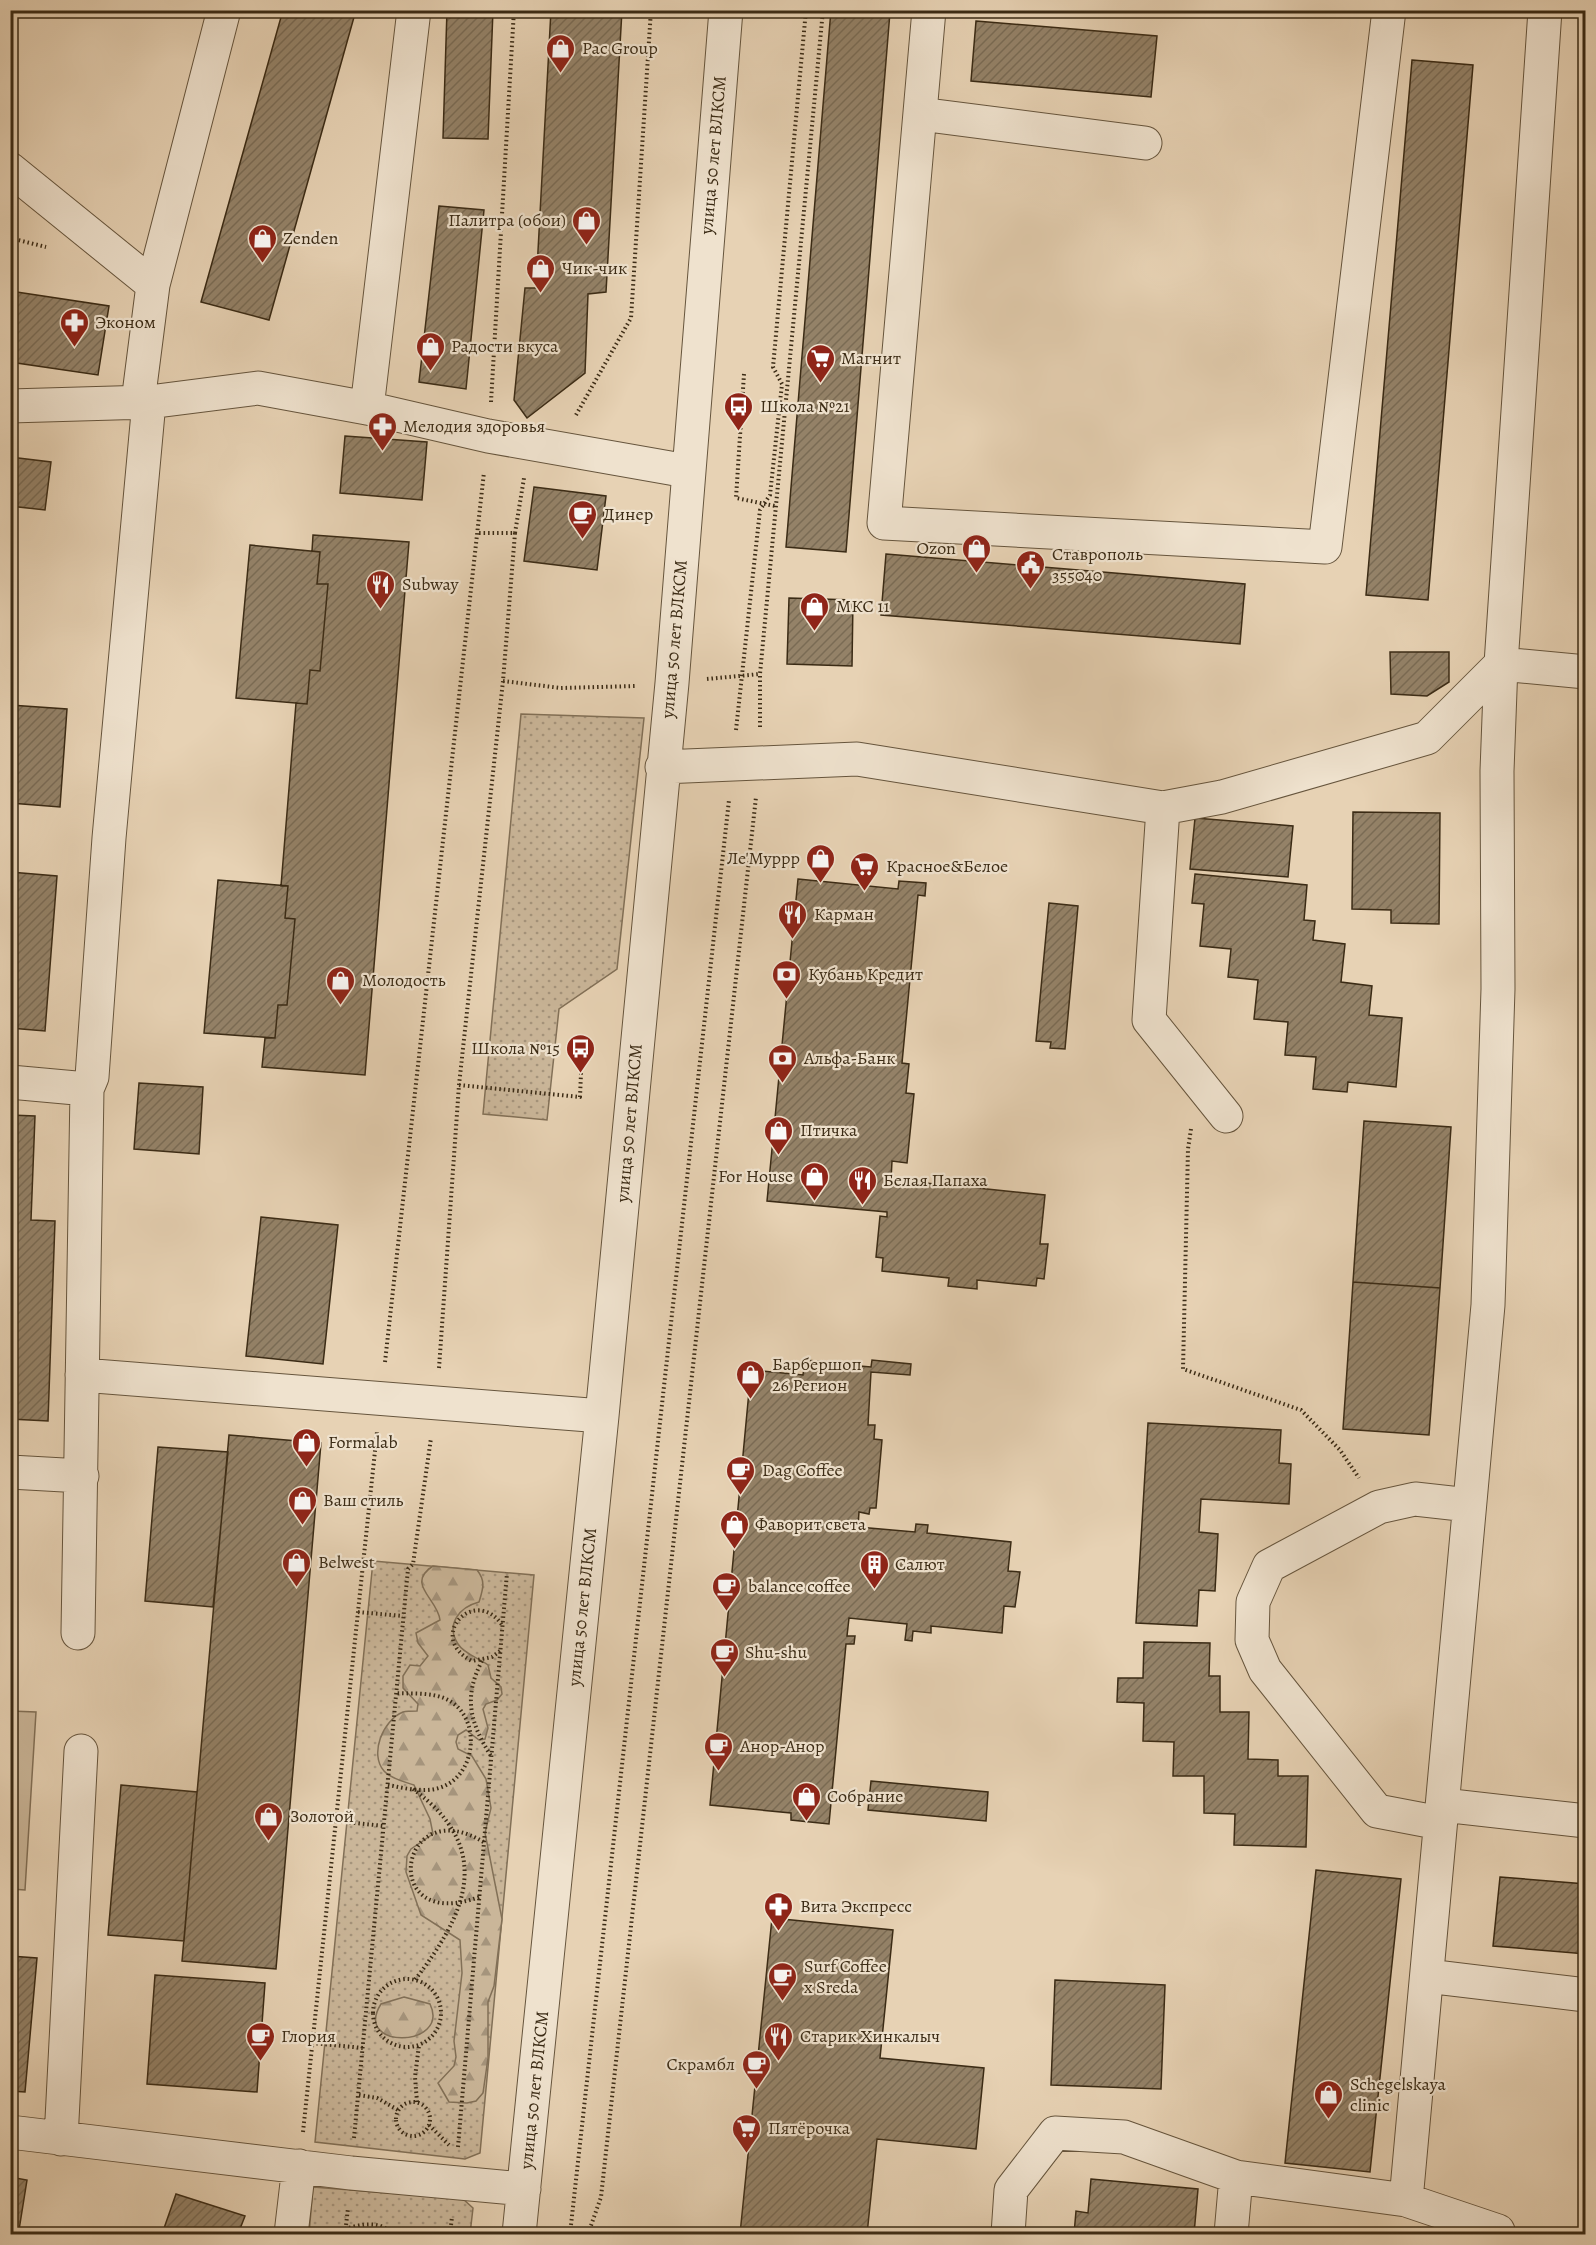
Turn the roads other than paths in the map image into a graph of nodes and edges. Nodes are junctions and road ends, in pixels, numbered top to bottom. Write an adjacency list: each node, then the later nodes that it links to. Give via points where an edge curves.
1 (224, 10): 10 (street)
2 (414, 10): 13 (street)
3 (726, 10): 14 (street, улица 50 лет ВЛКСМ)
4 (929, 10): 7 (street)
5 (1389, 10): 7 (street, via 1325,547 884,523)
6 (1545, 10): 15 (street)
7 (920, 114): 8 (street)
8 (1145, 143)
9 (10, 169): 10 (street)
10 (153, 285): 11 (street)
11 (144, 402): 12 (street); 13 (street, via 258,388); 20 (street, via 92,1077)
12 (10, 406)
13 (367, 408): 14 (street, via 488,436)
14 (687, 471): 17 (street, улица 50 лет ВЛКСМ)
15 (1501, 664): 16 (street); 18 (street, via 1427,738 1222,797); 26 (street, via 1497,771 1498,989 1488,1281)
16 (1586, 672)
17 (662, 767): 18 (street, via 857,759); 23 (street, улица 50 лет ВЛКСМ)
18 (1163, 808): 21 (street, via 1149,1020)
19 (10, 1082): 20 (street)
20 (87, 1089): 22 (street)
21 (1226, 1116)
22 (82, 1375): 23 (street); 25 (street)
23 (602, 1416): 37 (street, улица 50 лет ВЛКСМ)
24 (10, 1472): 25 (street)
25 (82, 1476): 27 (street)
26 (1469, 1505): 29 (street); 29 (street, via 1415,1499 1379,1507 1269,1566 1253,1602 1252,1640 1265,1670 1377,1811)
27 (78, 1633)
28 (81, 1751): 34 (street)
29 (1442, 1814): 30 (street); 31 (street)
30 (1586, 1821)
31 (1427, 1976): 32 (street); 38 (street)
32 (1586, 1995)
33 (10, 2132): 34 (street)
34 (61, 2139): 35 (street)
35 (299, 2166): 37 (street); 39 (street)
36 (1236, 2177): 38 (street); 41 (street, via 1124,2137 1055,2133 1011,2190); 42 (street)
37 (524, 2189): 40 (street, улица 50 лет ВЛКСМ)
38 (1406, 2200): 43 (street, via 1498,2231)
39 (291, 2235)
40 (519, 2235)
41 (1008, 2235)
42 (1231, 2235)
43 (1498, 2235)

